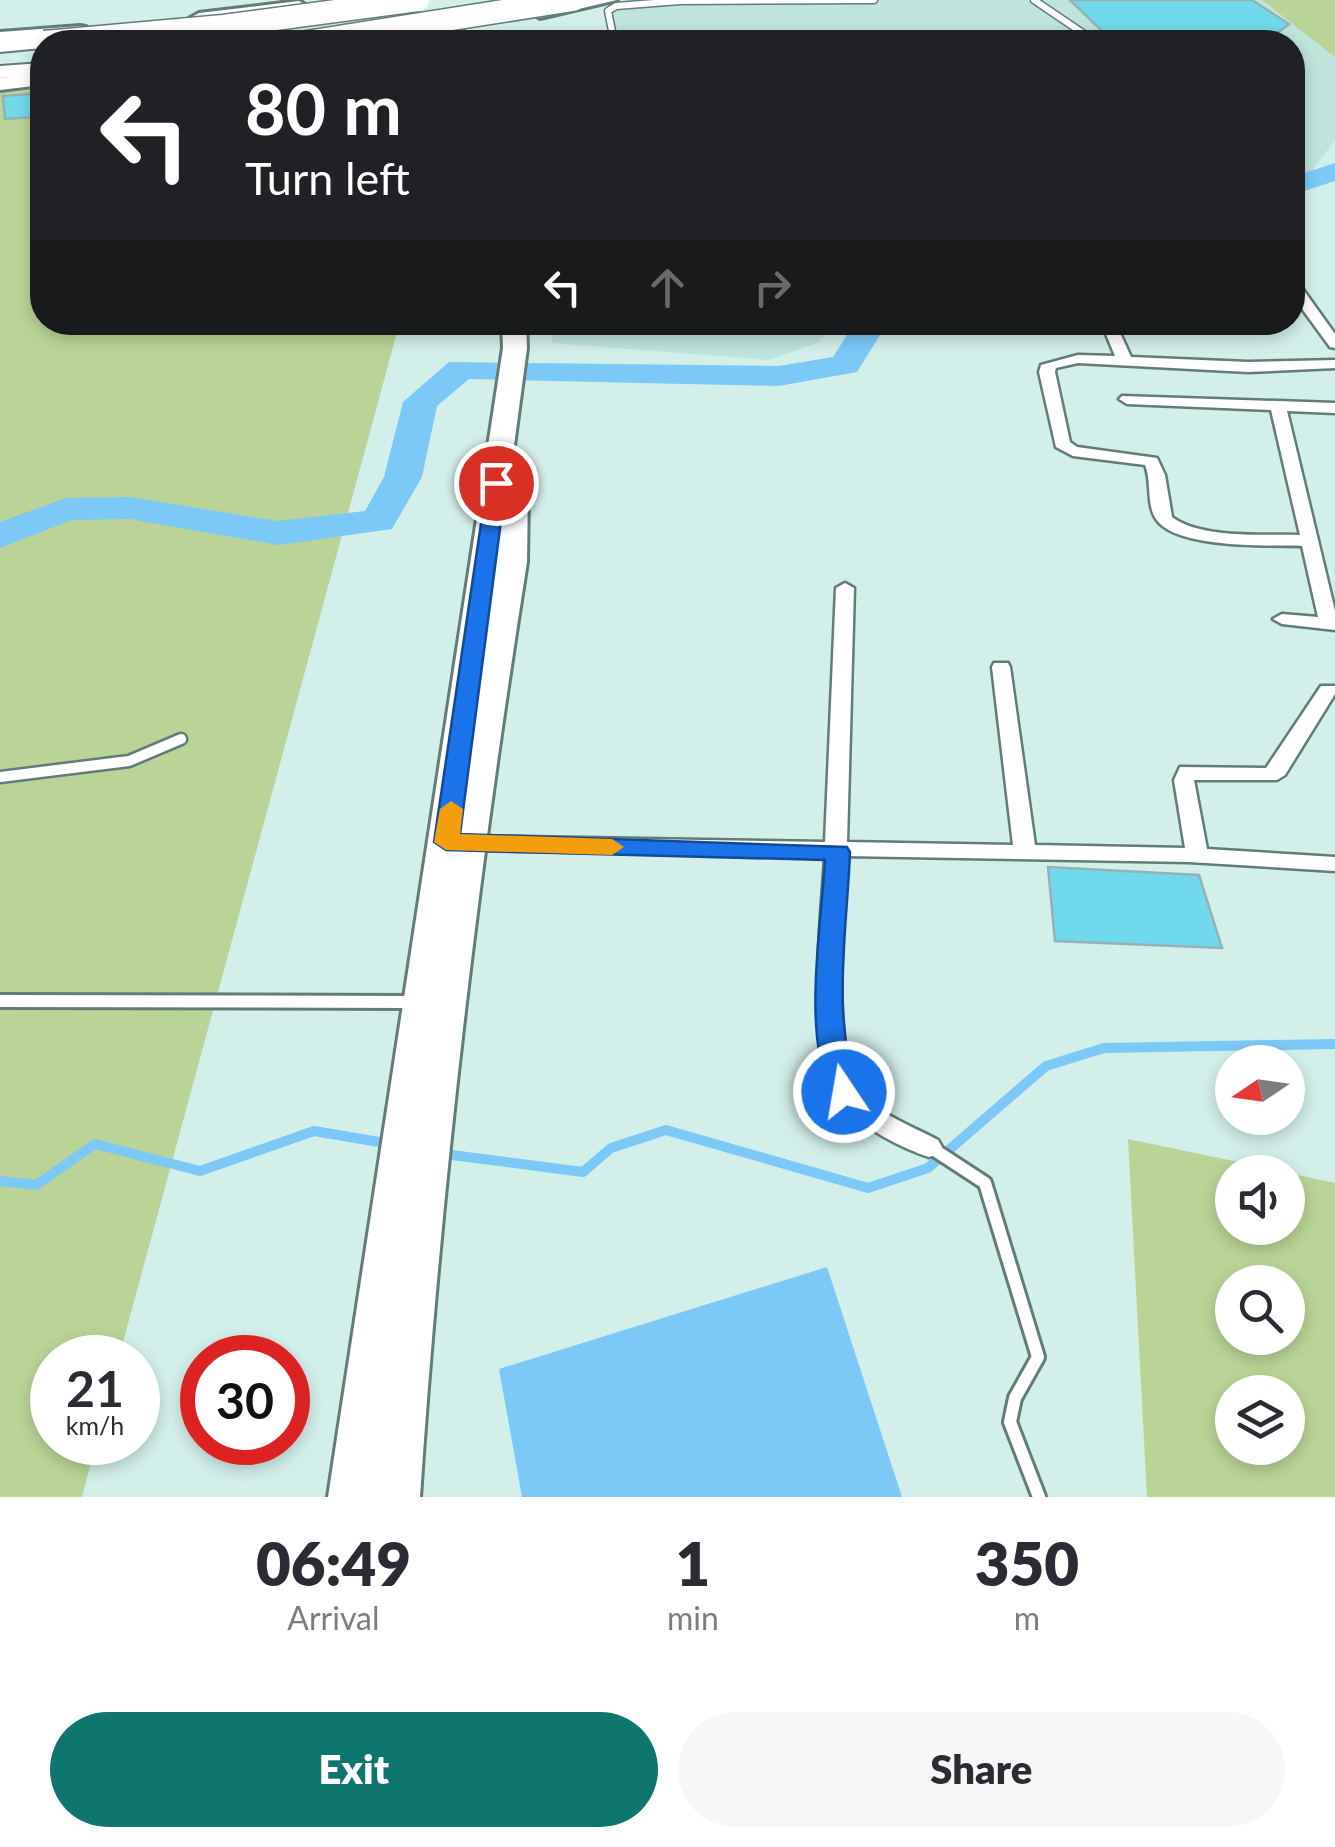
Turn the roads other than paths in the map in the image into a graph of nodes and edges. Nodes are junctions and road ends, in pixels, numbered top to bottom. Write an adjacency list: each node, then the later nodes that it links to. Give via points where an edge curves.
1 (278, 0): 9 (main road)
2 (355, 0): 8 (main road)
3 (418, 0): 11 (highway, bridge)
4 (573, 0): 13 (highway, bridge)
5 (609, 0): 14 (main road)
6 (874, 0): 15 (lane, via 616,6 608,11)
7 (1034, 0): 16 (lane)
8 (302, 3): 9 (main road); 12 (main road)
9 (251, 11): 10 (main road)
10 (79, 30)
11 (178, 30)
12 (326, 30)
13 (382, 30)
14 (451, 30)
15 (612, 30)
16 (1078, 30)
17 (30, 33): 18 (main road)
18 (0, 35)
19 (30, 43): 20 (highway)
20 (0, 46)
21 (30, 76): 22 (highway)
22 (0, 78)
23 (1305, 302): 27 (street)
24 (516, 335): 30 (main road)
25 (531, 335): 30 (main road)
26 (1114, 335): 28 (street)
27 (1335, 344)
28 (1125, 361): 29 (street); 34 (street, via 1048,365 1062,444 1151,461 1163,517 1181,532)
29 (1335, 364)
30 (521, 369): 42 (main road, via 513,562)
31 (1127, 399): 32 (street)
32 (1278, 406): 33 (street); 34 (street)
33 (1335, 408)
34 (1310, 540): 37 (street)
35 (845, 588): 43 (street)
36 (1282, 620): 37 (street)
37 (1332, 624)
38 (1002, 667): 44 (street)
39 (1328, 698): 45 (street, via 1270,775 1187,772)
40 (181, 739): 41 (lane, via 128,761)
41 (0, 777)
42 (458, 843): 43 (street); 48 (main road); 49 (main road)
43 (838, 852): 44 (street); 50 (street, via 830,1007 836,1069 844,1092 870,1115)
44 (1025, 854): 45 (street)
45 (1197, 855): 46 (street)
46 (1335, 864)
47 (0, 1001): 48 (lane)
48 (419, 1002): 49 (main road)
49 (420, 1113): 51 (main road, via 390,1233); 52 (main road)
50 (929, 1146): 53 (lane, via 984,1183 1038,1357 1008,1421)
51 (352, 1497)
52 (396, 1497)
53 (1039, 1497)

